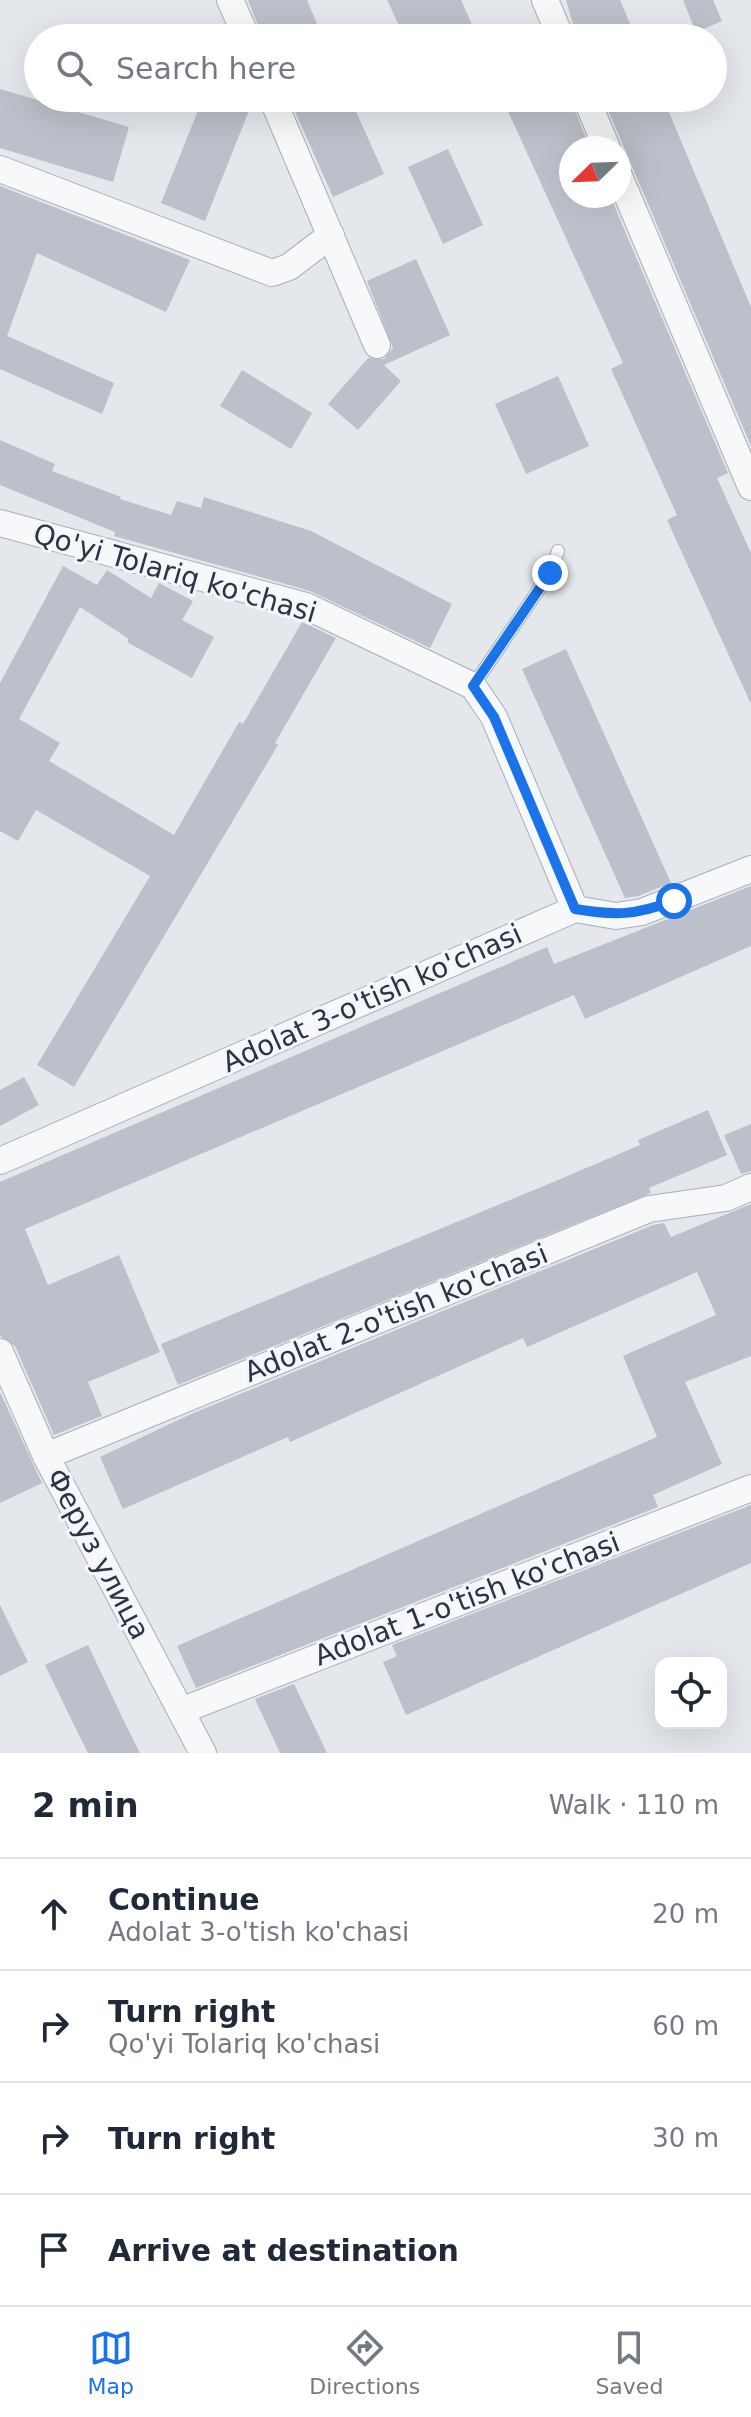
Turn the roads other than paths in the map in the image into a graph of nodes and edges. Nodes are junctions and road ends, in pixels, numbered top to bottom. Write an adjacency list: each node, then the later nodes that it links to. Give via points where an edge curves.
1 (230, 0): 3 (street)
2 (545, 0): 4 (street)
3 (241, 24)
4 (555, 24)
5 (278, 112): 10 (street)
6 (592, 112): 7 (street)
7 (602, 136)
8 (0, 169): 10 (street, via 272,273 289,267)
9 (631, 204): 12 (street)
10 (331, 235): 11 (street)
11 (377, 345)
12 (751, 487)
13 (0, 523): 15 (street, Qo'yi Tolariq ko'chasi, via 306,606)
14 (558, 551): 15 (lane, via 550,573)
15 (473, 686): 17 (street, via 494,717)
16 (751, 869): 17 (street, via 642,912 616,916)
17 (575, 909): 18 (street, Adolat 3-o'tish ko'chasi)
18 (0, 1161)
19 (751, 1187): 21 (street, Adolat 2-o'tish ko'chasi, via 726,1198 649,1209)
20 (0, 1352): 21 (street, Феруз улица)
21 (46, 1456): 23 (street, Феруз улица)
22 (751, 1488): 23 (street, Adolat 1-o'tish ko'chasi)
23 (183, 1710): 24 (street, Феруз улица)
24 (203, 1753)

